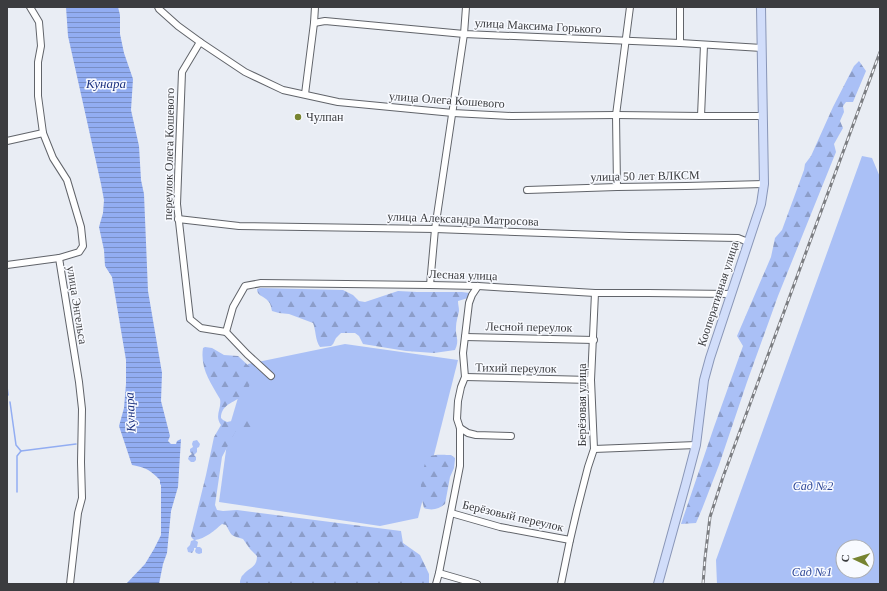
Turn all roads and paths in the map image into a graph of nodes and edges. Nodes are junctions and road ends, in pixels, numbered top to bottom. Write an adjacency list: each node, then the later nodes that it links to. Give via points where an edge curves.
1 (30, 7): 20 (street, улица Энгельса, via 39,22 41,46 38,62 38,96)
2 (158, 7): 11 (street, улица Олега Кошевого)
3 (315, 7): 8 (street)
4 (466, 7): 9 (street)
5 (630, 7): 10 (street)
6 (680, 7): 12 (street)
7 (761, 7): 14 (main road, Кооперативная улица)
8 (314, 24): 9 (street, улица Максима Горького, via 325,21); 15 (street)
9 (464, 34): 10 (street, улица Максима Горького); 16 (street)
10 (626, 41): 12 (street, улица Максима Горького); 17 (street)
11 (200, 42): 15 (street, улица Олега Кошевого, via 245,72 283,90); 25 (street, переулок Олега Кошевого, via 182,72)
12 (680, 43): 13 (street, улица Максима Горького)
13 (704, 45): 14 (street, улица Максима Горького); 18 (street)
14 (762, 48): 19 (main road, Кооперативная улица)
15 (305, 94): 16 (street, улица Олега Кошевого, via 338,102)
16 (453, 113): 17 (street, улица Олега Кошевого, via 512,116); 26 (street)
17 (616, 115): 18 (street, улица Олега Кошевого); 23 (street)
18 (701, 116): 19 (street, улица Олега Кошевого)
19 (762, 116): 22 (main road, Кооперативная улица)
20 (43, 133): 21 (street); 28 (street, улица Энгельса, via 53,158 67,180 81,226 83,246 79,252)
21 (7, 141)
22 (764, 184): 23 (street, улица 50 лет ВЛКСМ); 27 (main road, Кооперативная улица, via 761,204)
23 (617, 187): 24 (street, улица 50 лет ВЛКСМ)
24 (527, 190)
25 (178, 219): 26 (street, улица Александра Матросова, via 239,226); 34 (street, переулок Олега Кошевого, via 190,319 201,328)
26 (435, 229): 27 (street, улица Александра Матросова, via 738,238); 30 (street)
27 (748, 242): 33 (main road, Кооперативная улица)
28 (59, 258): 29 (street); 47 (street, улица Энгельса, via 82,408 82,498)
29 (7, 265)
30 (430, 285): 31 (street, Лесная улица); 34 (street, Лесная улица, via 261,283 245,286 233,307)
31 (478, 286): 32 (street, Лесная улица); 35 (street, via 469,303)
32 (595, 293): 33 (street, Лесная улица); 36 (street, Берёзовая улица)
33 (730, 294): 42 (main road, Кооперативная улица, via 704,380)
34 (226, 332): 37 (street)
35 (465, 337): 36 (street, Лесной переулок); 38 (street)
36 (594, 340): 39 (street, Берёзовая улица)
37 (271, 376)
38 (465, 377): 39 (street, Тихий переулок); 40 (street, via 458,401 457,419)
39 (591, 380): 43 (street, Берёзовая улица)
40 (460, 428): 41 (street, via 476,435); 44 (street, via 460,466)
41 (511, 436)
42 (696, 445): 43 (street); 51 (main road, Кооперативная улица)
43 (594, 450): 45 (street, Берёзовая улица)
44 (451, 513): 45 (street, Берёзовый переулок, via 500,527); 46 (street)
45 (570, 540): 50 (street, Берёзовая улица)
46 (439, 573): 48 (street); 49 (street)
47 (70, 584)
48 (436, 584)
49 (477, 584)
50 (561, 584)
51 (658, 584)

